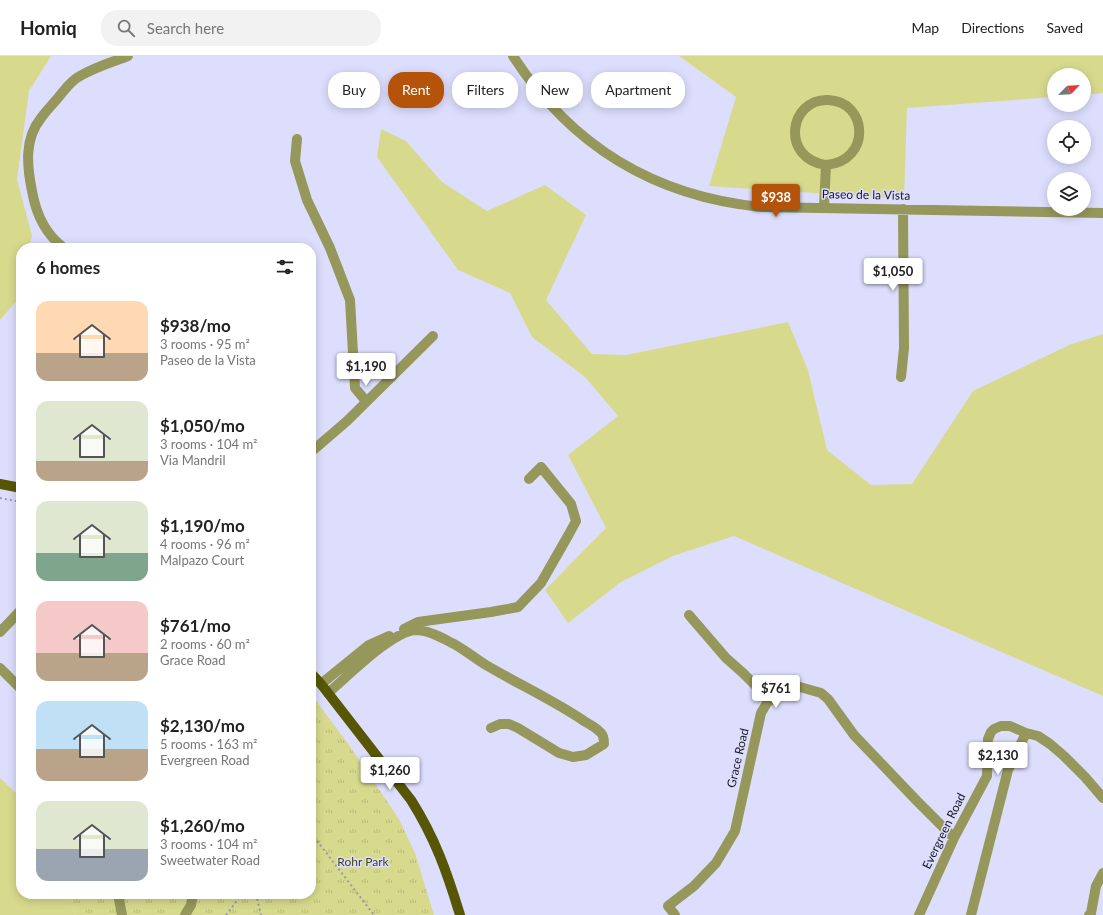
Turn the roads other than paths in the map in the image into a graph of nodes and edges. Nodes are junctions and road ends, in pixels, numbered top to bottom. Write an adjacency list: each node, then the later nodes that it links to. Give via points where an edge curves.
1 (128, 56): 8 (street, via 73,80 40,119 30,140 30,182 35,206 40,221)
2 (513, 56): 5 (street, Paseo de la Vista, via 534,87 577,131 609,156 644,176 682,191 738,204 761,207)
3 (297, 139): 11 (street, via 295,161 307,200 330,248 350,300 356,388)
4 (826, 165): 4 (street, via 847,158 856,147 859,133 856,119 848,108 828,100 808,107 798,118 795,132 798,146 806,157); 5 (street)
5 (824, 207): 6 (street, Paseo de la Vista)
6 (903, 209): 7 (street, Paseo de la Vista); 10 (street, via 904,348)
7 (1103, 213)
8 (59, 243)
9 (433, 336): 11 (street)
10 (901, 377)
11 (366, 402): 12 (street)
12 (316, 447)
13 (529, 479): 22 (street, via 541,467 571,504 576,521 541,583 518,607 418,622 369,645)
14 (0, 484): 15 (main road)
15 (16, 487)
16 (689, 614): 24 (street, via 726,658)
17 (16, 615): 18 (street)
18 (0, 632)
19 (0, 668): 21 (street)
20 (316, 678): 22 (main road)
21 (16, 684)
22 (321, 684): 23 (main road)
23 (328, 693): 25 (street, via 383,646 408,631 417,630 432,633 451,642 484,664 575,714 601,732 604,744 586,755 573,757 558,753 509,724); 34 (main road, via 419,813 442,857)
24 (770, 700): 28 (street, Grace Road, via 778,693 791,688 800,687 821,693 854,735); 35 (street, Grace Road, via 761,713 735,831 716,863 694,886 668,906)
25 (491, 728)
26 (1026, 733): 27 (street, Evergreen Road, via 1038,736 1057,750); 28 (street, Evergreen Road, via 1010,726 1001,726 991,732 988,739 987,776); 37 (street, via 1008,770)
27 (1103, 798)
28 (954, 838): 36 (street, Evergreen Road)
29 (1103, 873): 38 (street, via 1096,886)
30 (119, 899): 32 (street)
31 (192, 899): 33 (street)
32 (122, 915)
33 (185, 915)
34 (460, 915)
35 (675, 915)
36 (919, 915)
37 (970, 915)
38 (1089, 915)

